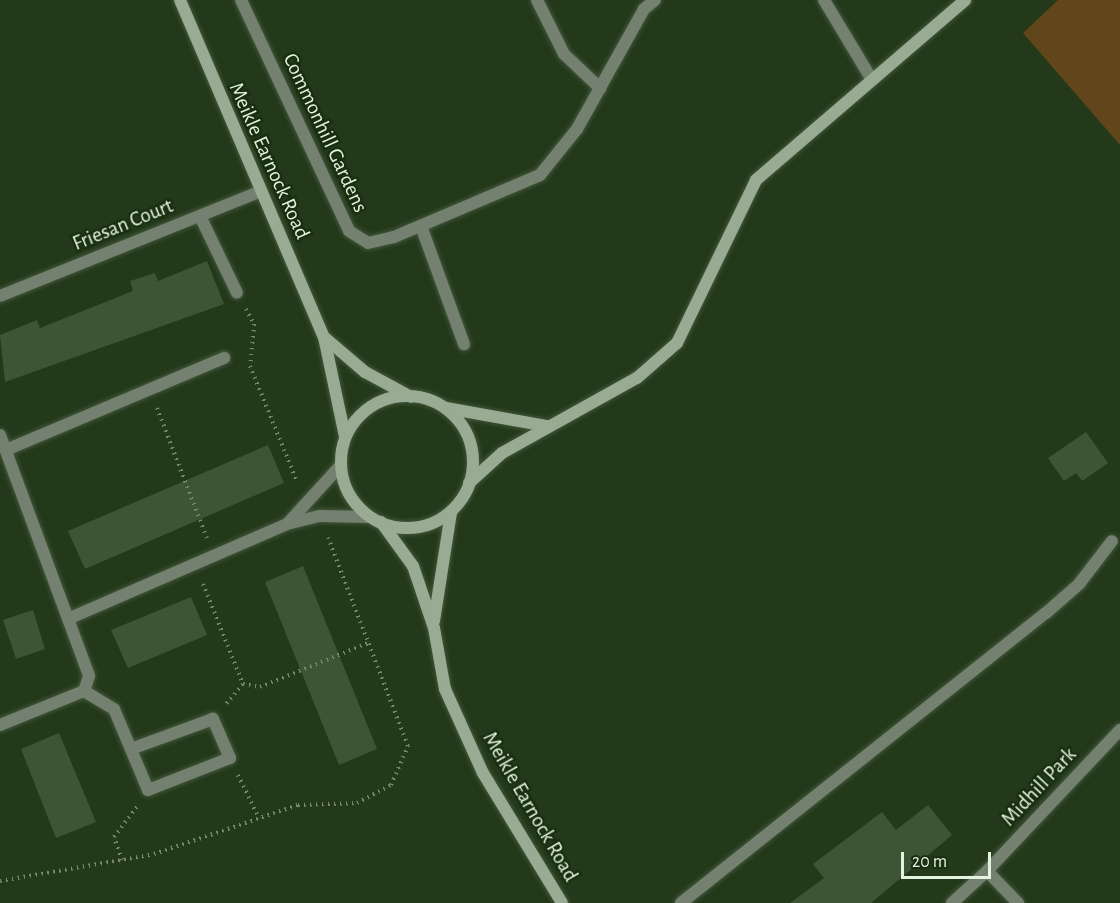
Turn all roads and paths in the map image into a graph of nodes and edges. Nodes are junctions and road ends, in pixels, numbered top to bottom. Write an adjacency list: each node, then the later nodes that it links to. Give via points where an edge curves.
1 (180, 0): 9 (street, Meikle Earnock Road)
2 (241, 0): 11 (street, Commonhill Gardens, via 349,231 368,243)
3 (537, 0): 8 (street, via 564,54)
4 (655, 0): 8 (street, Commonhill Gardens, via 644,9)
5 (824, 0): 7 (street)
6 (965, 0): 7 (street)
7 (872, 80): 20 (street, via 756,180 677,343 637,378)
8 (600, 88): 11 (street, Commonhill Gardens, via 540,176)
9 (261, 191): 10 (street, Friesan Court); 14 (street, Meikle Earnock Road)
10 (200, 216): 12 (street); 13 (street, Friesan Court)
11 (421, 226): 15 (street)
12 (237, 293): 26 (path, via 254,324 250,366 292,477)
13 (0, 296)
14 (324, 337): 18 (street, Meikle Earnock Road, via 365,372); 22 (street, Meikle Earnock Road)
15 (464, 344)
16 (224, 358): 17 (street)
17 (149, 389): 23 (street); 33 (path)
18 (411, 397): 19 (street); 22 (street, via 388,398 362,413)
19 (445, 407): 20 (street); 25 (street, via 465,430 473,458)
20 (547, 426): 25 (street, via 502,453)
21 (0, 435): 23 (street)
22 (345, 437): 24 (street)
23 (6, 450): 35 (street)
24 (340, 466): 26 (street); 29 (street, via 349,495)
25 (469, 483): 27 (street)
26 (312, 498): 31 (street)
27 (452, 512): 30 (street, via 426,526 396,528); 36 (street, Meikle Earnock Road)
28 (320, 516): 29 (street); 31 (street); 37 (path)
29 (369, 517): 30 (street)
30 (381, 522): 36 (street, Meikle Earnock Road, via 413,566)
31 (287, 524): 33 (street)
32 (1112, 541): 51 (street, via 1078,584 1046,613)
33 (214, 555): 34 (street)
34 (195, 563): 35 (street); 38 (path)
35 (69, 618): 39 (street, via 89,676)
36 (434, 628): 50 (street, Meikle Earnock Road, via 445,689 483,773)
37 (368, 643): 38 (path, via 260,687); 46 (path, via 408,746 391,785 357,803 298,805)
38 (243, 684): 40 (path)
39 (84, 692): 41 (street); 43 (street, via 114,709)
40 (213, 719): 43 (street); 44 (street)
41 (0, 725)
42 (1120, 730): 48 (street, Midhill Park)
43 (131, 749): 45 (street)
44 (230, 758): 45 (street); 46 (path)
45 (148, 790): 47 (path, via 114,837)
46 (259, 818): 47 (path)
47 (122, 860): 49 (path)
48 (987, 871): 52 (street, Midhill Park); 53 (street)
49 (0, 881)
50 (562, 903)
51 (681, 903)
52 (952, 903)
53 (1018, 903)

